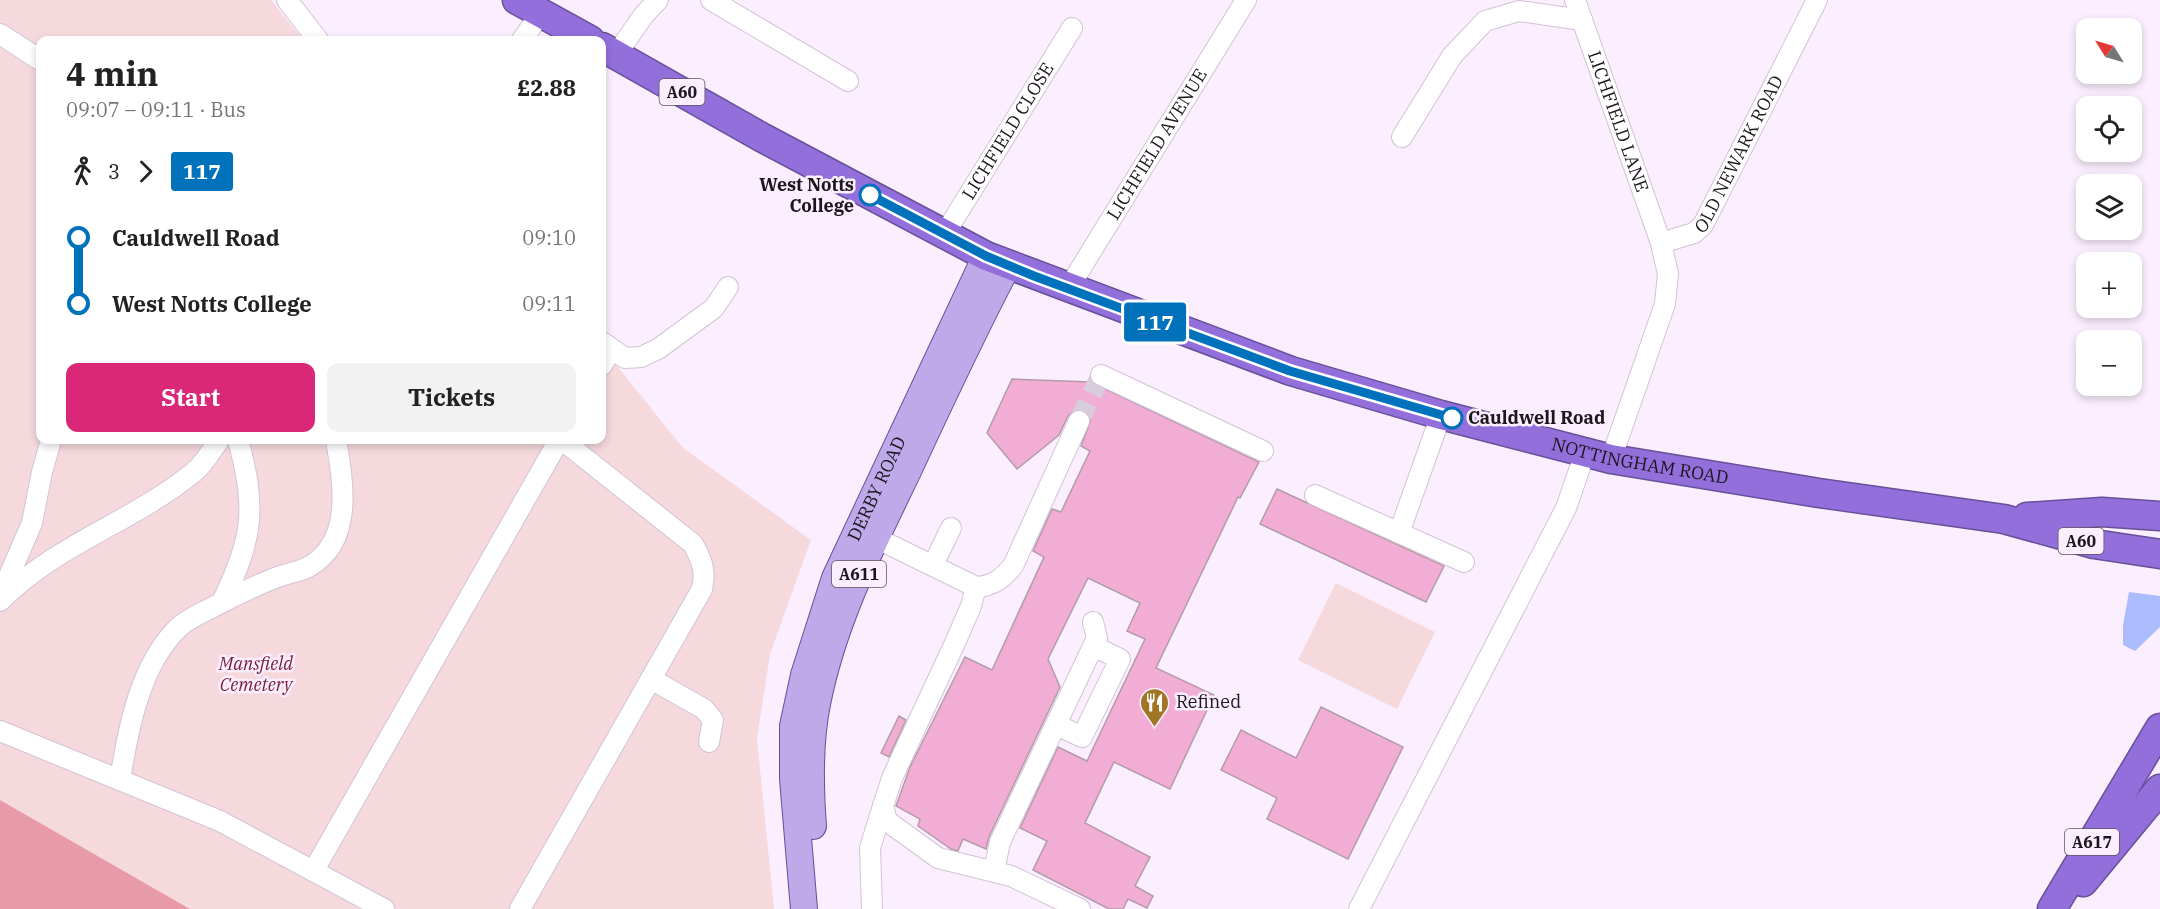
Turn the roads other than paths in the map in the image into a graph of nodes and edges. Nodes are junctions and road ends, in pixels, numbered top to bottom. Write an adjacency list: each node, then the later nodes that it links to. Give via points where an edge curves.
1 (287, 0): 11 (street)
2 (658, 0): 14 (street)
3 (711, 0): 16 (street)
4 (1246, 0): 22 (street, LICHFIELD AVENUE)
5 (1575, 0): 8 (street, LICHFIELD LANE)
6 (1817, 0): 19 (street, OLD NEWARK ROAD, via 1703,225 1694,233)
7 (529, 6): 12 (street); 13 (highway)
8 (1582, 20): 17 (street, via 1519,11 1485,21 1452,56); 19 (street, LICHFIELD LANE)
9 (1072, 28): 18 (street, LICHFIELD CLOSE)
10 (0, 34): 15 (street)
11 (315, 36)
12 (523, 36)
13 (583, 36)
14 (609, 51): 18 (highway, NOTTINGHAM ROAD / A60)
15 (36, 57)
16 (848, 81)
17 (1402, 137)
18 (944, 235): 20 (highway, NOTTINGHAM ROAD / A60)
19 (1660, 243): 34 (street, via 1668,274 1665,304)
20 (997, 261): 22 (highway, NOTTINGHAM ROAD / A60); 42 (main road, DERBY ROAD / A611, via 977,323); 65 (main road, DERBY ROAD / A611, via 835,578 804,675 793,736 793,779)
21 (728, 287): 23 (street, via 714,308 658,349 641,357 626,358)
22 (1068, 289): 25 (highway, NOTTINGHAM ROAD / A60, via 1290,371)
23 (606, 352)
24 (1101, 375): 33 (street)
25 (1441, 415): 34 (highway, NOTTINGHAM ROAD / A60); 40 (street)
26 (1079, 421): 46 (street, via 1013,566 989,586)
27 (50, 444): 47 (street, via 32,523)
28 (216, 444): 47 (street, via 196,470 59,553)
29 (239, 444): 48 (street, via 247,473 250,526 239,567)
30 (337, 444): 48 (street, via 343,480 342,517 331,546 311,566)
31 (559, 444): 61 (street)
32 (566, 444): 51 (street, via 693,544 703,564 702,589)
33 (1263, 451)
34 (1598, 456): 38 (highway, NOTTINGHAM ROAD / A60); 69 (street, via 1566,508)
35 (1315, 495): 40 (street)
36 (2064, 515): 37 (highway, NOTTINGHAM ROAD / A60, via 2102,512); 38 (highway, NOTTINGHAM ROAD / A60); 41 (highway, via 2102,527)
37 (2160, 516)
38 (2004, 519): 43 (highway, NOTTINGHAM ROAD / A60, via 2094,544)
39 (951, 528): 45 (street)
40 (1399, 533): 44 (street)
41 (2160, 535)
42 (876, 538): 45 (street); 66 (main road, DERBY ROAD / A611, via 846,604 816,706 811,760)
43 (2160, 554)
44 (1464, 562)
45 (933, 565): 46 (street)
46 (976, 587): 60 (street)
47 (0, 599)
48 (222, 602): 58 (street, via 179,627 155,656 137,705)
49 (1093, 622): 50 (street, via 1097,638)
50 (1094, 646): 52 (street); 52 (street, via 1120,658 1082,737)
51 (651, 679): 55 (street, via 704,709 713,720); 64 (street)
52 (1057, 724): 62 (street, via 1000,842)
53 (2160, 728): 57 (highway, A617)
54 (0, 731): 58 (street)
55 (709, 742)
56 (2160, 749): 57 (highway)
57 (2131, 774): 70 (highway, A617)
58 (120, 780): 61 (street, via 220,821)
59 (2160, 789): 71 (highway, A617)
60 (883, 806): 62 (street, via 887,821 938,858); 67 (street, via 870,848)
61 (314, 870): 63 (street)
62 (994, 872): 68 (street, via 1011,876)
63 (384, 909)
64 (520, 909)
65 (804, 909)
66 (821, 909)
67 (872, 909)
68 (1080, 909)
69 (1359, 909)
70 (2052, 909)
71 (2060, 909)

